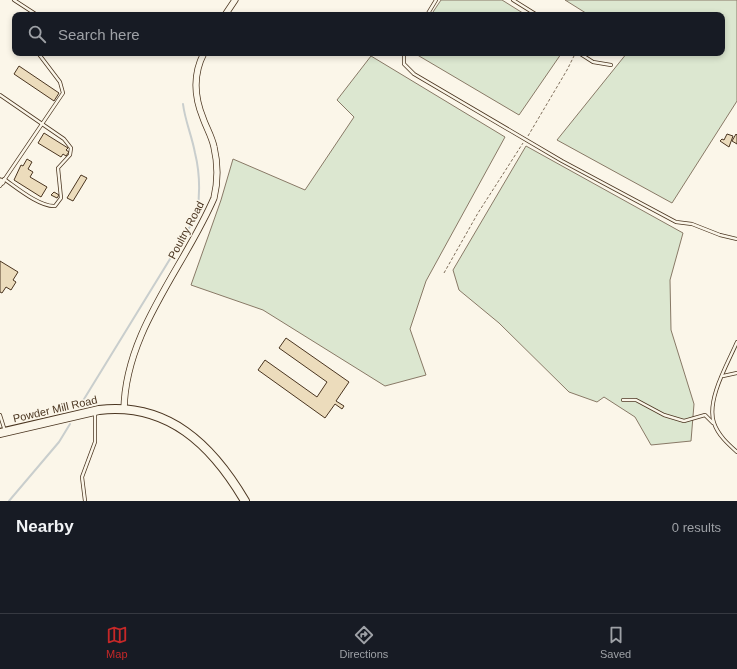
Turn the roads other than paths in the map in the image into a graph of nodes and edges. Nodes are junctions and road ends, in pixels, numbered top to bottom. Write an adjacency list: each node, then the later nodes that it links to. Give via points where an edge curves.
1 (14, 0): 5 (lane)
2 (234, 0): 6 (street)
3 (436, 0): 7 (lane)
4 (513, 0): 8 (lane)
5 (32, 12)
6 (227, 12)
7 (429, 12)
8 (532, 12)
9 (40, 56): 15 (lane, via 63,90)
10 (203, 56): 22 (street, Poultry Road, via 196,81 198,104 215,156 217,179 214,198 137,344 127,379)
11 (404, 56): 17 (lane, via 404,64 414,74 562,161 676,222 692,224)
12 (584, 56): 13 (lane, via 593,62)
13 (611, 65)
14 (0, 95): 15 (lane)
15 (42, 124): 16 (lane); 16 (lane, via 64,139 71,148 70,155 58,168 61,198 58,204 49,206)
16 (2, 182)
17 (737, 239)
18 (737, 342): 20 (lane)
19 (737, 373): 20 (lane)
20 (723, 376): 25 (lane, via 713,405)
21 (622, 400): 25 (lane, via 636,400 664,416 684,421 705,415)
22 (124, 410): 23 (main road, Powder Mill Road); 29 (main road, Powder Mill Road, via 161,417 194,437 218,460)
23 (94, 411): 26 (main road, Powder Mill Road); 28 (lane, via 95,442 82,477)
24 (0, 414): 26 (lane)
25 (714, 424): 27 (lane)
26 (3, 432)
27 (737, 452)
28 (85, 501)
29 (244, 501)

